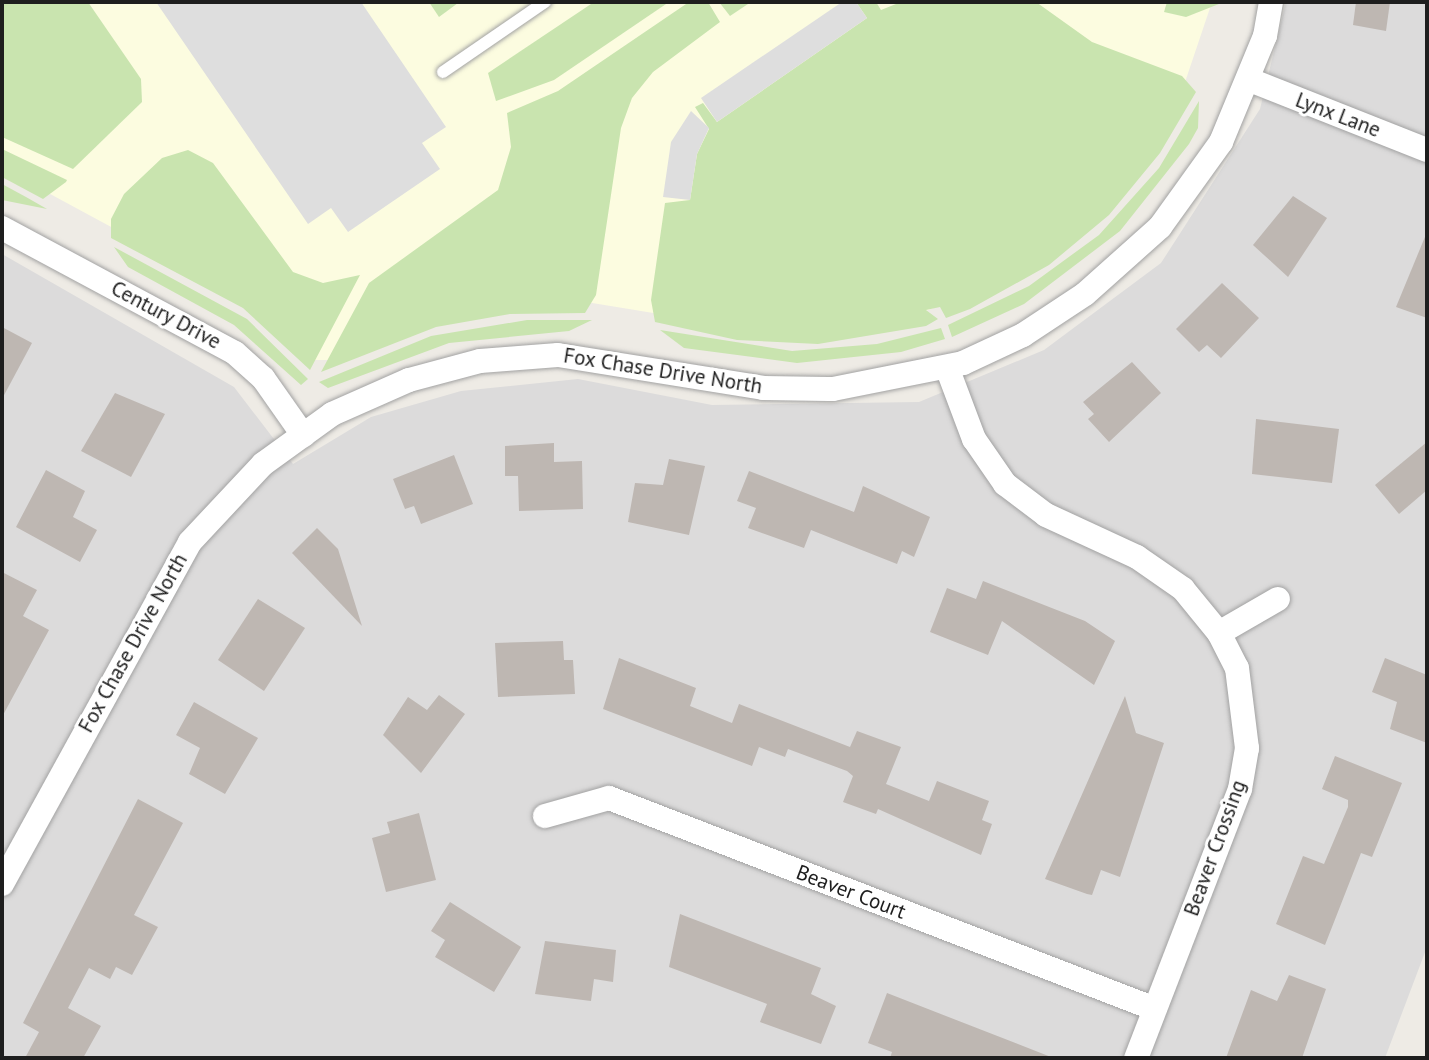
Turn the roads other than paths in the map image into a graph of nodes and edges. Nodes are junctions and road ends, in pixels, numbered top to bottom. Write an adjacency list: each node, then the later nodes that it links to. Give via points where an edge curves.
1 (545, 2): 3 (lane)
2 (1271, 2): 4 (street, Fox Chase Drive North)
3 (443, 72)
4 (1250, 80): 5 (street, Lynx Lane); 7 (street, Fox Chase Drive North, via 1221,142 1160,227 1085,294 1023,335)
5 (1427, 150)
6 (2, 228): 8 (street, Century Drive, via 235,353 262,378)
7 (948, 370): 8 (street, Fox Chase Drive North, via 833,389 764,388 558,355 480,360 409,380); 10 (street, Beaver Crossing, via 974,439 1005,484 1046,515 1137,557 1183,589)
8 (303, 435): 12 (street, Fox Chase Drive North, via 225,500 190,542)
9 (1278, 599): 10 (street)
10 (1219, 633): 13 (street, Beaver Crossing, via 1237,668 1247,748 1240,789)
11 (545, 816): 13 (street, Beaver Court, via 609,798)
12 (2, 884)
13 (1155, 1009): 14 (street, Beaver Crossing)
14 (1136, 1058)

